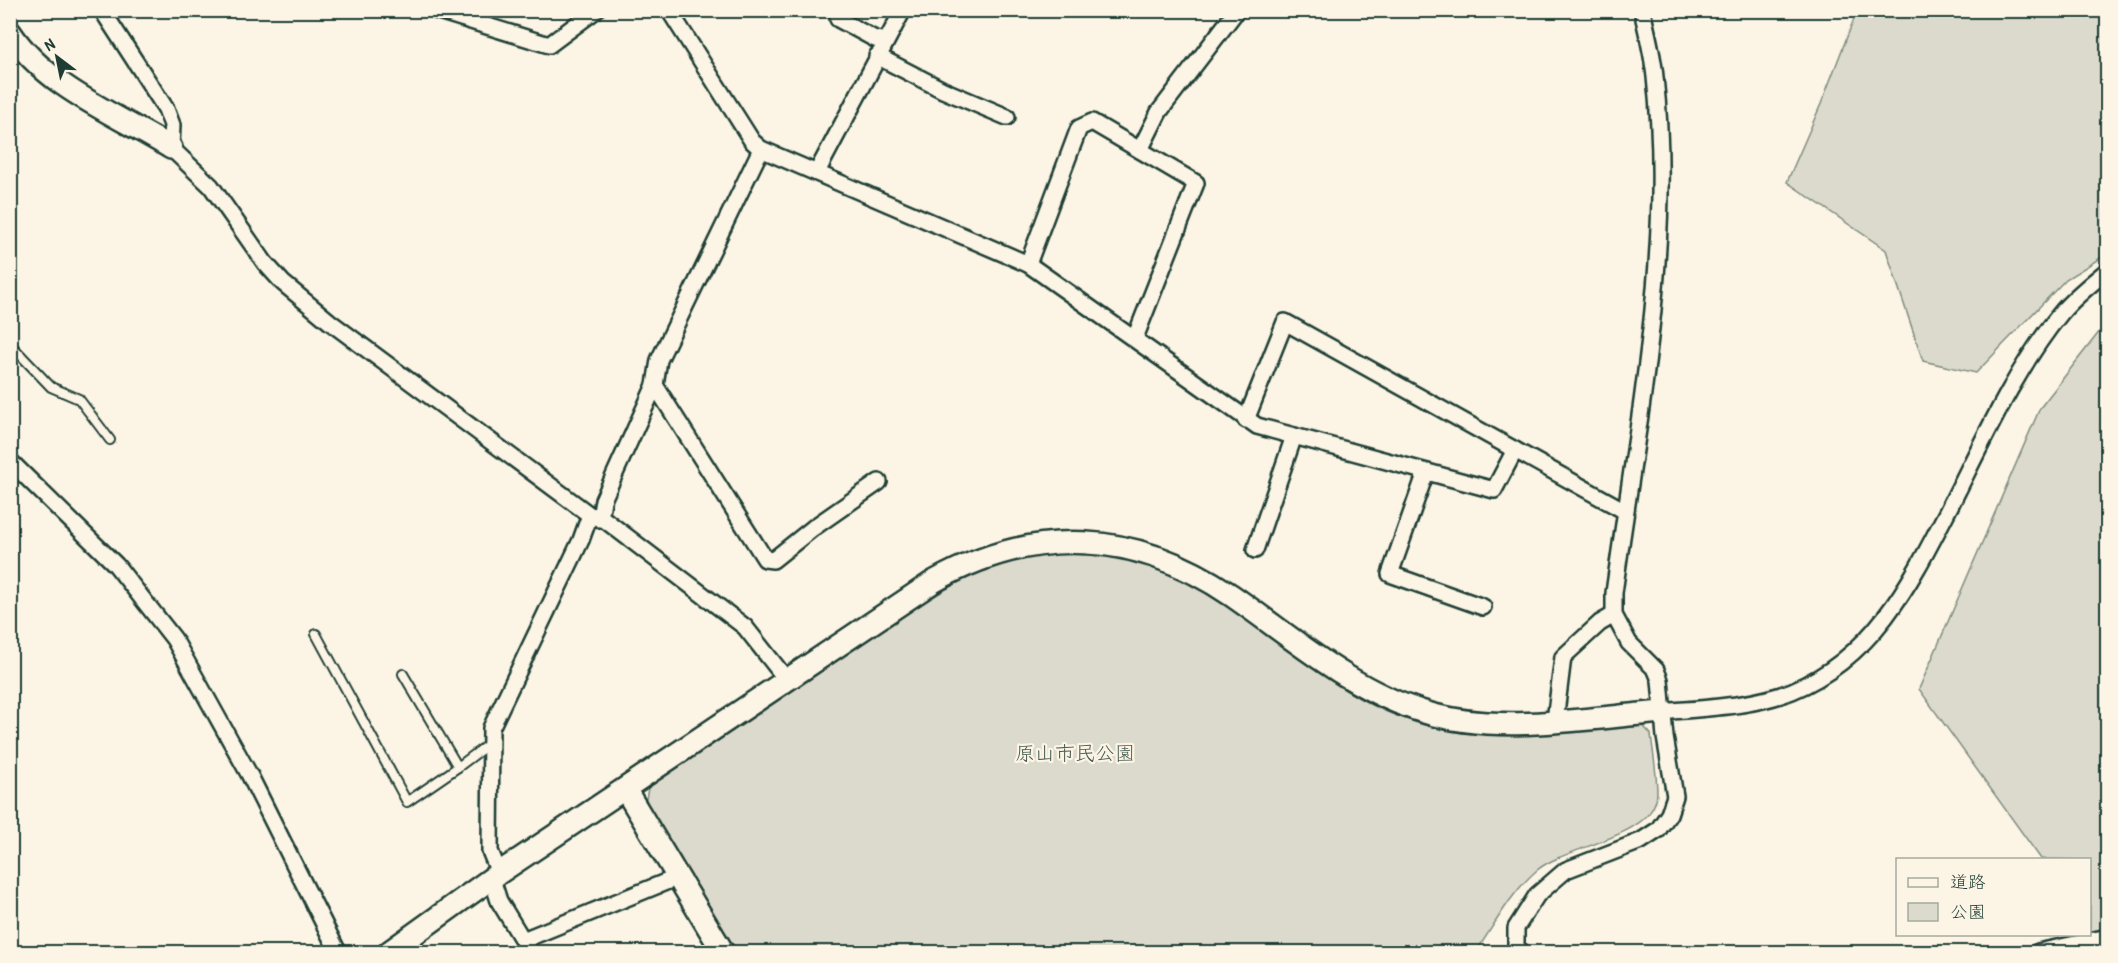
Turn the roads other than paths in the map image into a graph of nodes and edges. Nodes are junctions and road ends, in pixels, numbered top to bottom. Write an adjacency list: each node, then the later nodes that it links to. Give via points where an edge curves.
1 (102, 10): 13 (street, via 166,109 172,124)
2 (435, 10): 3 (street, via 549,45)
3 (596, 10)
4 (669, 10): 14 (street)
5 (903, 10): 10 (street)
6 (1237, 10): 15 (street, via 1158,112)
7 (1642, 10): 29 (street, via 1655,77 1656,271)
8 (838, 19): 10 (street)
9 (10, 32): 13 (street, via 51,77)
10 (886, 41): 11 (street)
11 (877, 56): 12 (street); 16 (street)
12 (1007, 117)
13 (171, 148): 30 (street, via 211,186 265,263 284,283 330,322)
14 (761, 149): 16 (street); 21 (street, via 659,360)
15 (1140, 150): 17 (street, via 1092,122 1079,128); 19 (street, via 1196,183)
16 (817, 172): 17 (street)
17 (1028, 264): 19 (street)
18 (2108, 270): 37 (street, via 2062,313 2041,340 1916,573 1875,633 1837,665 1792,690 1739,703)
19 (1135, 338): 22 (street)
20 (10, 344): 24 (lane, via 51,387 79,399)
21 (655, 385): 28 (street, via 765,559 773,560); 30 (street)
22 (1246, 420): 23 (street); 25 (street, via 1285,322)
23 (1294, 436): 27 (street); 31 (street)
24 (110, 440)
25 (1515, 450): 27 (street, via 1494,490); 29 (street)
26 (10, 461): 46 (street, via 116,565 174,639 249,774)
27 (1426, 472): 32 (street, via 1390,574)
28 (879, 482)
29 (1625, 511): 33 (street)
30 (595, 517): 36 (street, via 745,627); 39 (street, via 491,728)
31 (1255, 550)
32 (1483, 607)
33 (1614, 615): 37 (street, via 1629,643 1656,670); 38 (street, via 1563,657)
34 (316, 634): 40 (lane, via 407,802)
35 (403, 674): 40 (lane)
36 (786, 680): 38 (street, via 961,567 1013,548 1072,541 1127,548 1175,564 1229,594 1321,659 1400,704 1453,719 1508,723); 41 (street)
37 (1662, 712): 38 (street); 49 (street, via 1675,796 1669,814 1659,830 1641,842 1566,870 1537,895 1516,928 1516,948)
38 (1555, 720)
39 (490, 743): 40 (lane); 42 (street, via 490,851)
40 (458, 767)
41 (625, 789): 42 (street); 43 (street)
42 (496, 876): 45 (street, via 499,901); 47 (street)
43 (678, 877): 45 (street); 48 (street)
44 (2108, 937): 50 (street)
45 (527, 946)
46 (338, 952)
47 (389, 952)
48 (723, 952)
49 (1522, 952)
50 (2037, 952)

